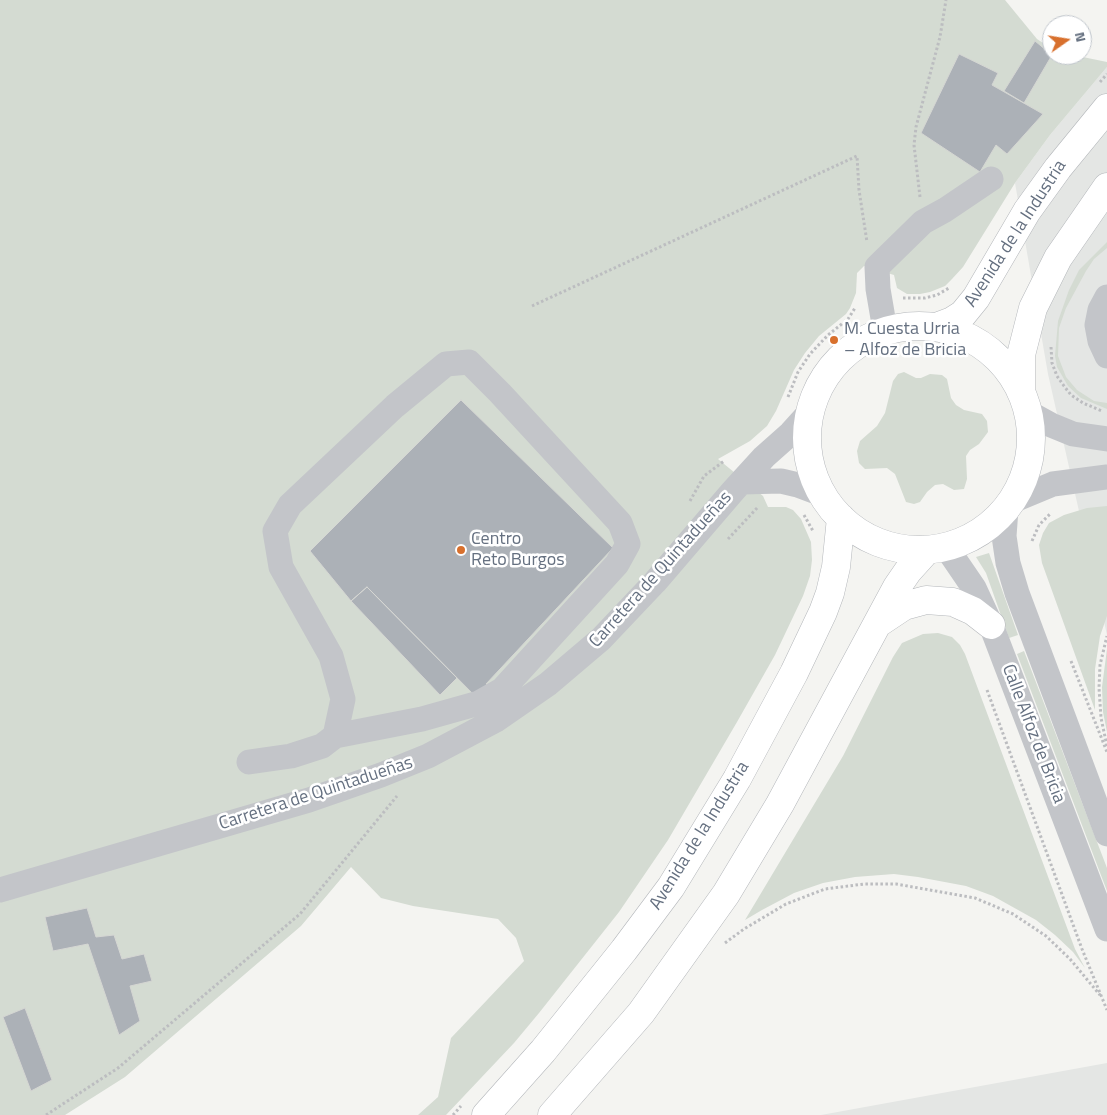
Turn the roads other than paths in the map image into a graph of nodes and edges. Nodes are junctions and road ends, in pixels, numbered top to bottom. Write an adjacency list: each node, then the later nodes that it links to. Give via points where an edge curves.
1 (1107, 108): 7 (main road, Avenida de la Industria, via 1027,212 976,298 963,314)
2 (991, 179): 8 (street, via 923,222 877,267)
3 (1107, 187): 5 (main road)
4 (1107, 210): 5 (street)
5 (1080, 224): 10 (main road, via 1058,258 1033,308 1020,355)
6 (1107, 296): 9 (street, via 1097,325)
7 (936, 327): 8 (main road, via 902,326); 10 (main road, via 963,334 986,348 1006,367)
8 (885, 330): 11 (main road, via 855,345 834,364 819,386)
9 (1107, 356)
10 (1025, 402): 12 (street, via 1051,425 1073,434); 16 (main road, via 1031,440 1028,467)
11 (810, 412): 14 (street, Carretera de Quintadueñas); 15 (main road, via 807,440 811,468)
12 (1107, 439)
13 (1107, 476): 16 (street, via 1036,489)
14 (742, 482): 15 (street, Carretera de Quintadueñas, via 781,481); 24 (street, Carretera de Quintadueñas, via 601,639 548,684 496,720 428,756 382,775 309,800)
15 (822, 494): 17 (main road)
16 (1009, 505): 18 (main road, via 979,533); 23 (street, Calle Alfoz de Bricia, via 1004,536 1008,563)
17 (841, 518): 18 (main road, via 881,544 904,549); 26 (main road, Avenida de la Industria, via 836,567 823,612 738,779 670,887 624,950 543,1051)
18 (936, 548): 19 (main road, via 908,571); 20 (street, Calle Alfoz de Bricia, via 961,567)
19 (876, 624): 20 (main road, via 904,606 926,600 953,602 973,611); 27 (main road, via 780,804 726,894 640,1013)
20 (991, 625): 25 (street, Calle Alfoz de Bricia)
21 (335, 736): 21 (street, via 342,699 331,656 281,567 275,531 290,505 395,406 446,364 469,362 620,523 628,544 617,564 502,690 479,703 422,719); 22 (street, via 308,752)
22 (250, 762)
23 (1107, 834)
24 (0, 890)
25 (1107, 929)
26 (486, 1115)
27 (552, 1115)

